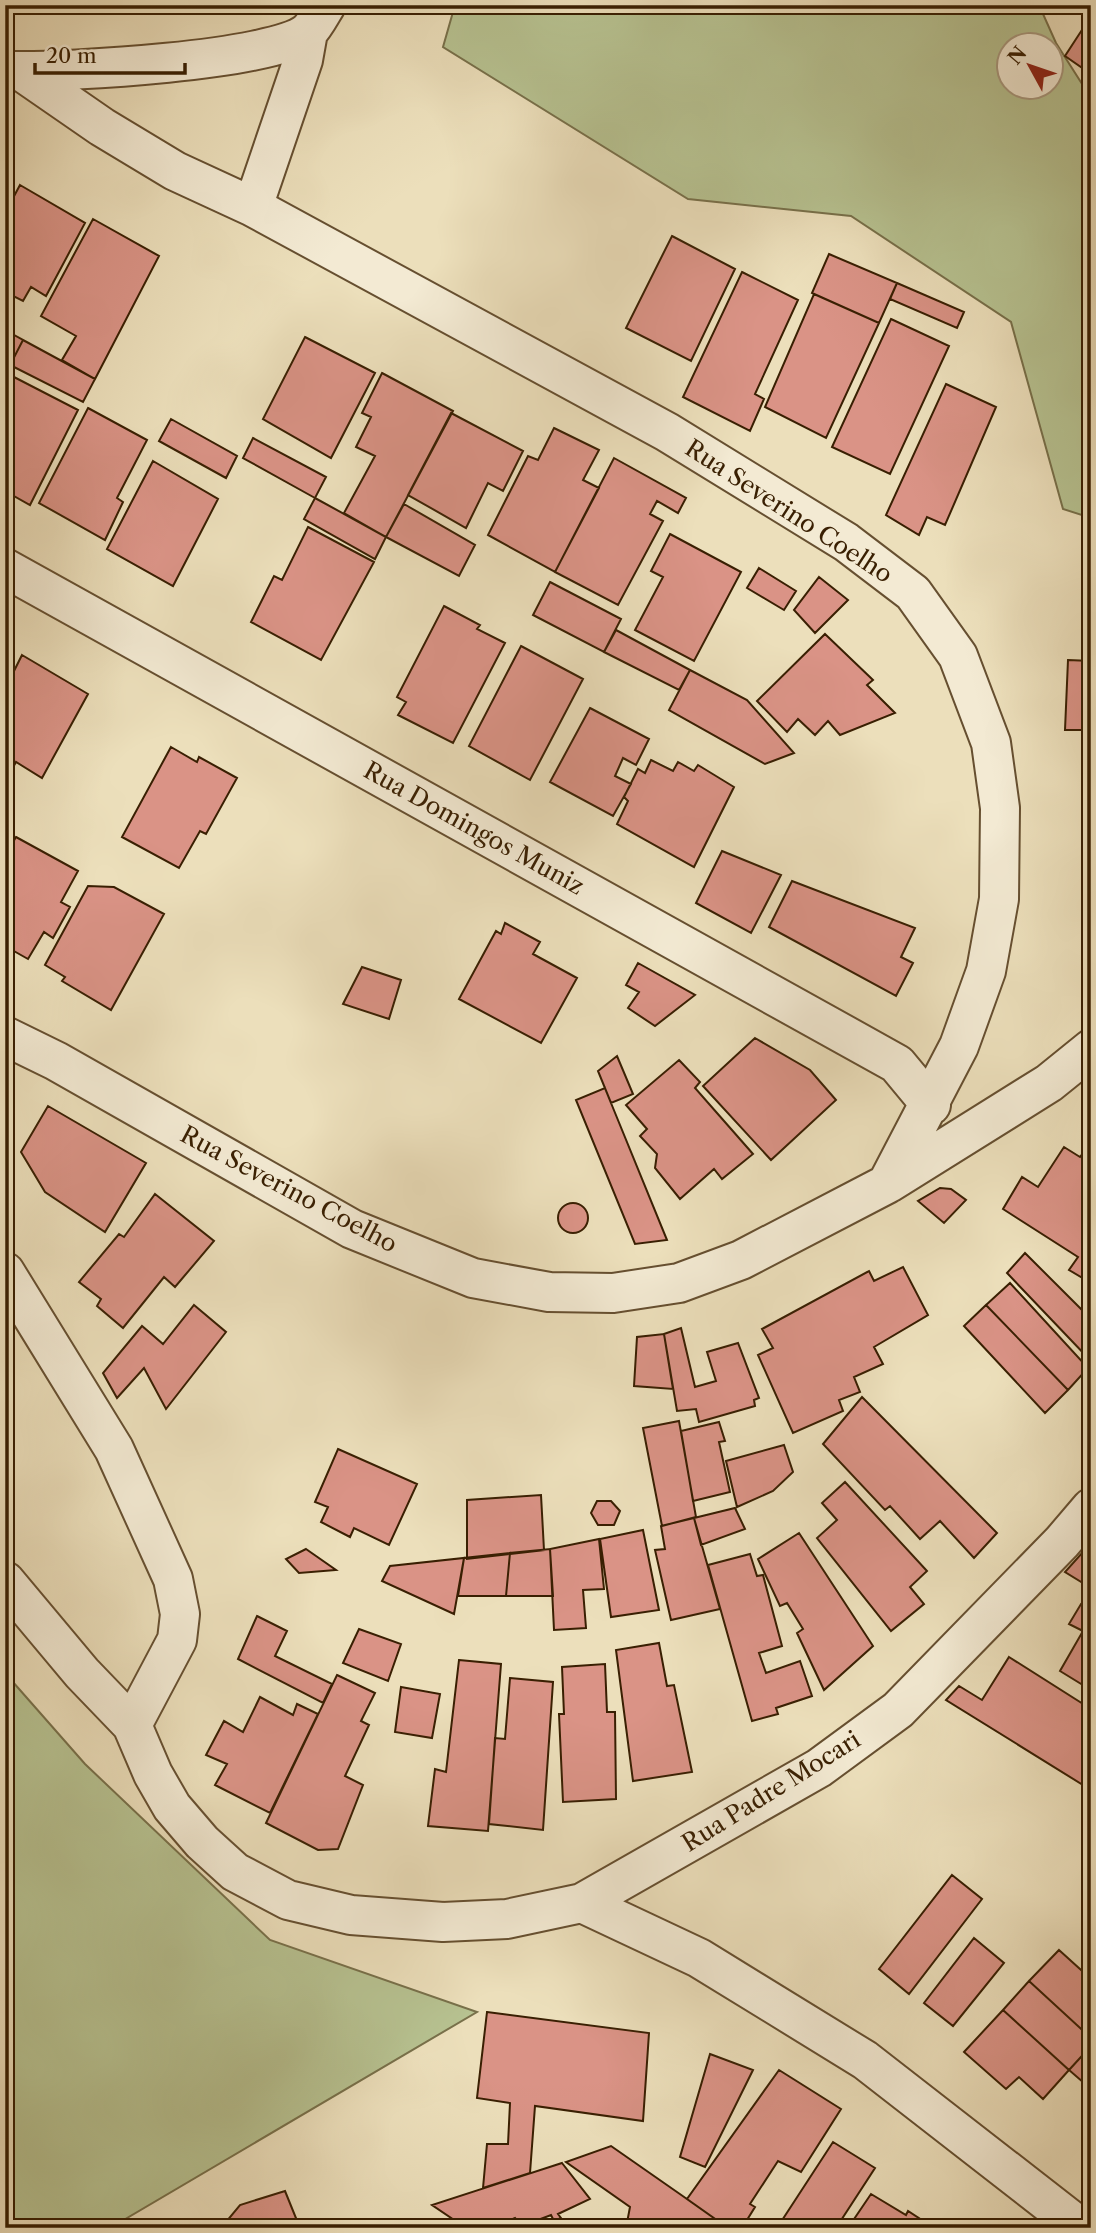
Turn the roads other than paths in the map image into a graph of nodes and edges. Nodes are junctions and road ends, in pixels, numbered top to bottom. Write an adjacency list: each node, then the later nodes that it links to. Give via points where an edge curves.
1 (317, 18): 2 (street, via 277,47 123,66); 3 (street)
2 (13, 71): 3 (street, Rua Severino Coelho, via 175,171)
3 (253, 207): 7 (street, Rua Severino Coelho, via 667,432 846,542 913,593 958,656 991,743 1000,808 999,899 986,971 959,1046)
4 (5, 568): 7 (street, Rua Domingos Muniz, via 886,1058)
5 (5, 1036): 8 (street, Rua Severino Coelho, via 352,1229 473,1278 549,1292 613,1293 679,1283 741,1260)
6 (1091, 1049): 8 (street, via 1049,1083)
7 (931, 1105): 8 (street, Rua Severino Coelho)
8 (887, 1184)
9 (5, 1272): 12 (street, via 114,1449 173,1579 180,1614 177,1640)
10 (1091, 1508): 13 (street, Rua Padre Mocari, via 898,1710 819,1768)
11 (5, 1581): 12 (street, Rua Padre Mocari)
12 (132, 1726): 13 (street, Rua Padre Mocari, via 172,1807 202,1842 235,1872 288,1900 351,1915 443,1922 507,1919)
13 (582, 1903): 14 (street, via 699,1958 865,2060)
14 (1081, 2228)

